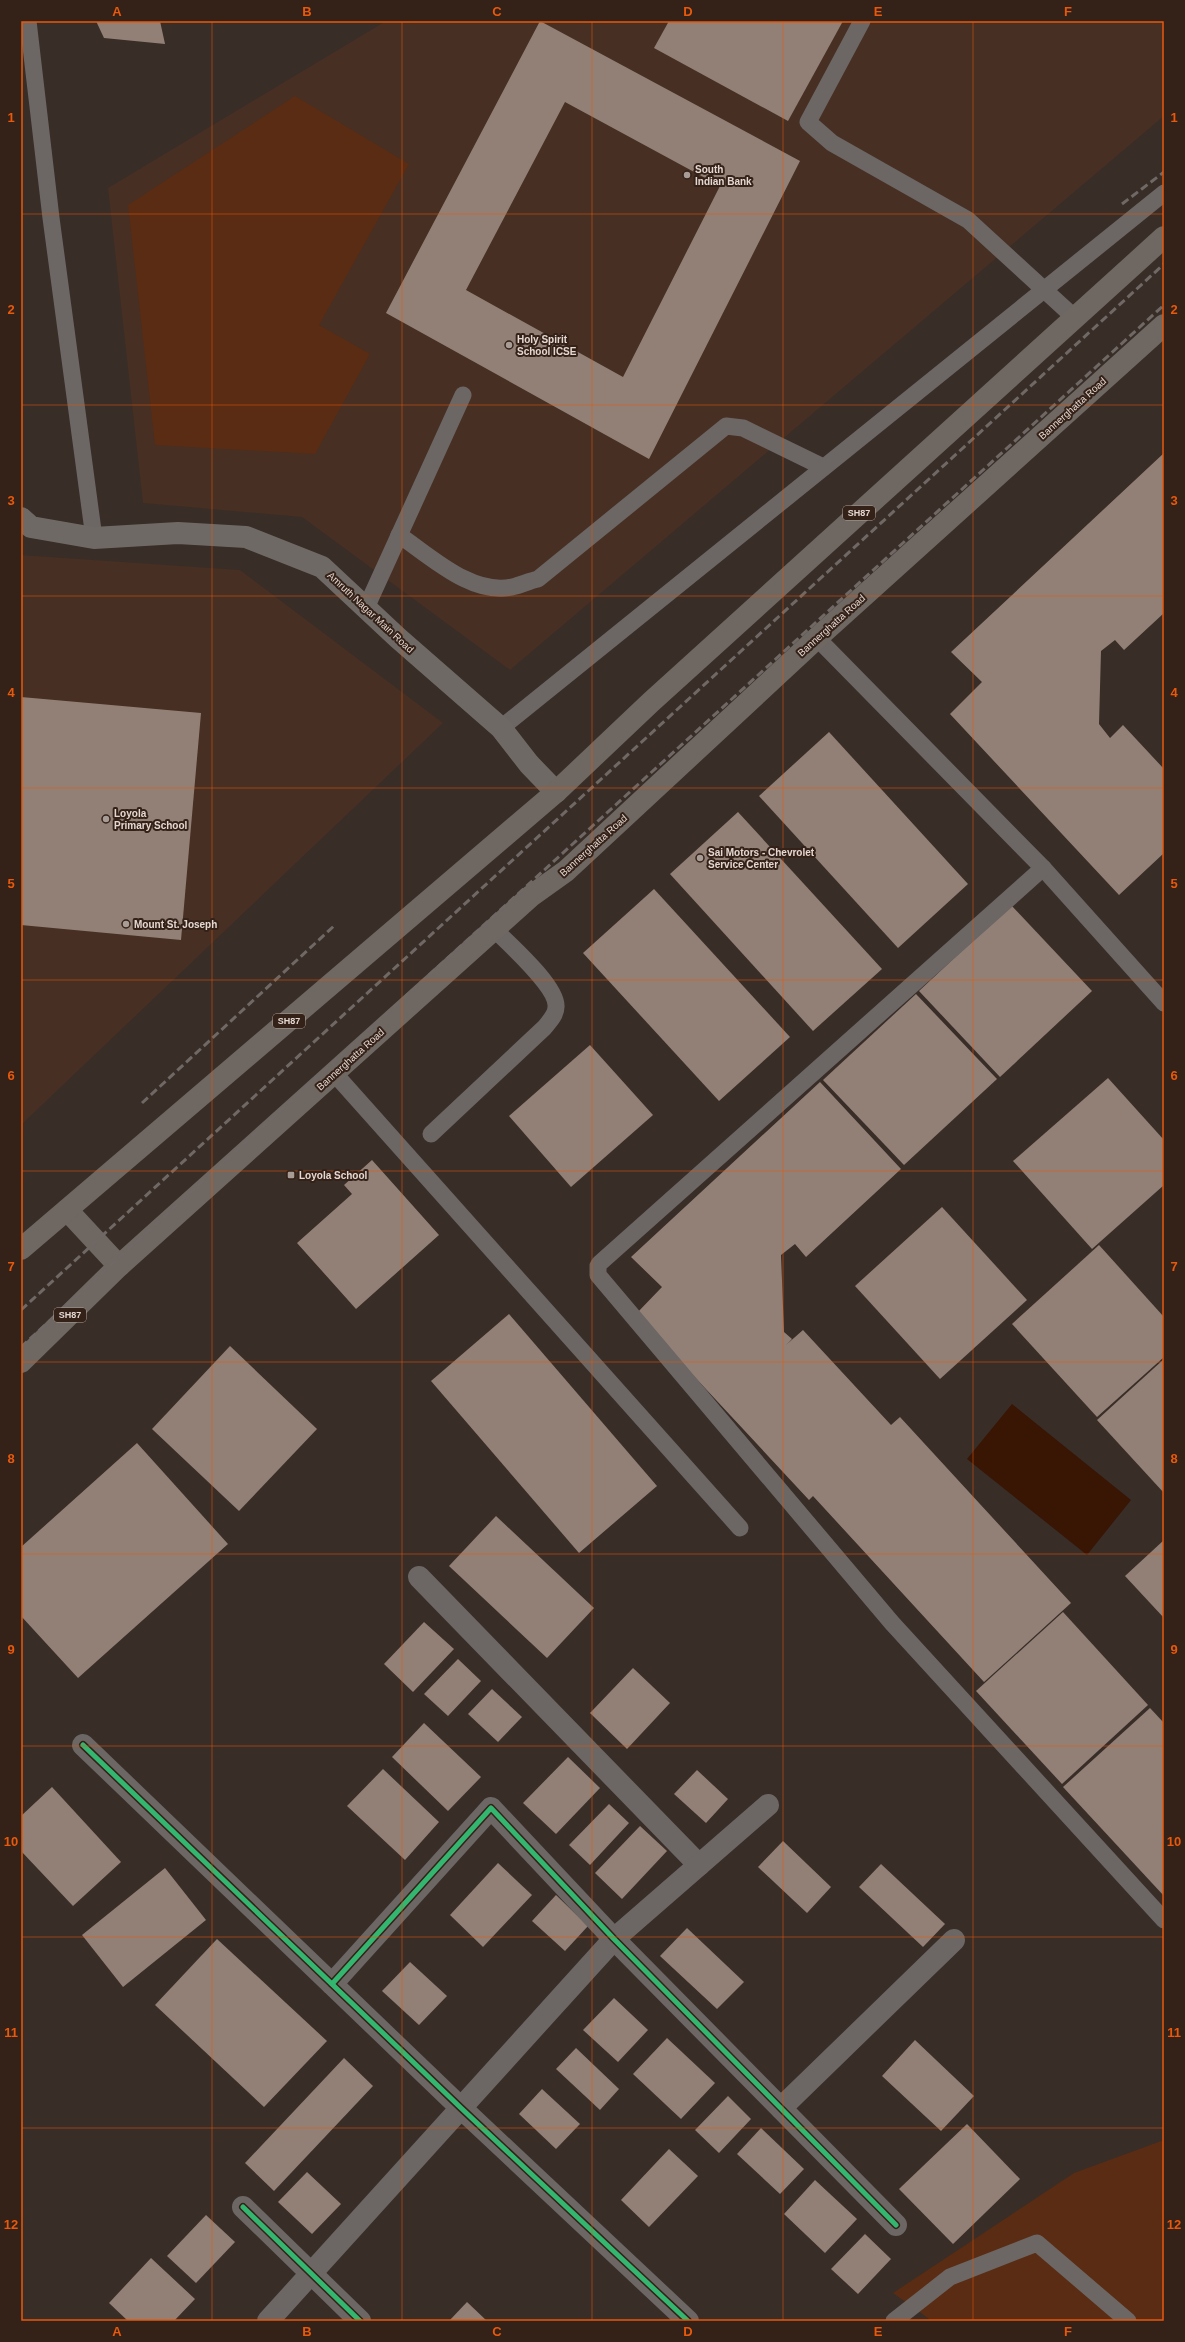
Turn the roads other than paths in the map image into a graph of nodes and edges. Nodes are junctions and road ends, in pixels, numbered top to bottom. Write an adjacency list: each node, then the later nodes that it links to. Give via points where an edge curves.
1 (28, 21): 12 (lane, via 51,218)
2 (862, 21): 5 (lane, via 808,122 832,144 968,220)
3 (1164, 193): 5 (lane)
4 (1164, 237): 6 (main road, SH87)
5 (1044, 290): 6 (lane); 9 (lane)
6 (1075, 318): 16 (main road, SH87, via 657,696)
7 (1164, 325): 14 (main road, Bannerghatta Road / SH87)
8 (463, 395): 11 (lane)
9 (823, 467): 11 (lane, via 742,428 726,426 538,579 511,588 488,588 466,582); 15 (lane)
10 (21, 518): 12 (main road, Amruth Nagar Main Road, via 31,527)
11 (399, 535): 13 (lane)
12 (94, 538): 13 (main road, Amruth Nagar Main Road, via 178,533 246,536 322,567)
13 (366, 608): 15 (main road, Amruth Nagar Main Road)
14 (817, 638): 17 (lane); 18 (main road, Bannerghatta Road / SH87, via 566,871 531,896)
15 (500, 728): 16 (main road, Amruth Nagar Main Road)
16 (556, 792): 22 (main road, SH87)
17 (1043, 868): 19 (lane); 31 (lane, via 600,1263 597,1271 892,1623)
18 (494, 929): 20 (main road, Bannerghatta Road / SH87); 21 (lane, via 547,985 555,997 556,1007 544,1028)
19 (1164, 1003)
20 (334, 1073): 24 (main road, Bannerghatta Road / SH87); 26 (lane)
21 (430, 1134)
22 (67, 1210): 23 (main road, SH87); 24 (main road)
23 (21, 1250)
24 (119, 1266): 25 (main road, Bannerghatta Road / SH87)
25 (21, 1362)
26 (740, 1528)
27 (419, 1577): 30 (street)
28 (83, 1745): 34 (street)
29 (768, 1805): 30 (street)
30 (699, 1865): 32 (street)
31 (1164, 1920)
32 (614, 1939): 34 (street, via 491,1808); 35 (street); 36 (street)
33 (954, 1940): 36 (street)
34 (332, 1984): 35 (street)
35 (461, 2108): 39 (street); 42 (street)
36 (781, 2108): 38 (street)
37 (243, 2207): 39 (street)
38 (896, 2225)
39 (311, 2275): 40 (street); 41 (street)
40 (268, 2321)
41 (360, 2321)
42 (688, 2321)
43 (894, 2321): 44 (lane, via 950,2277 1037,2243)
44 (1128, 2321)

